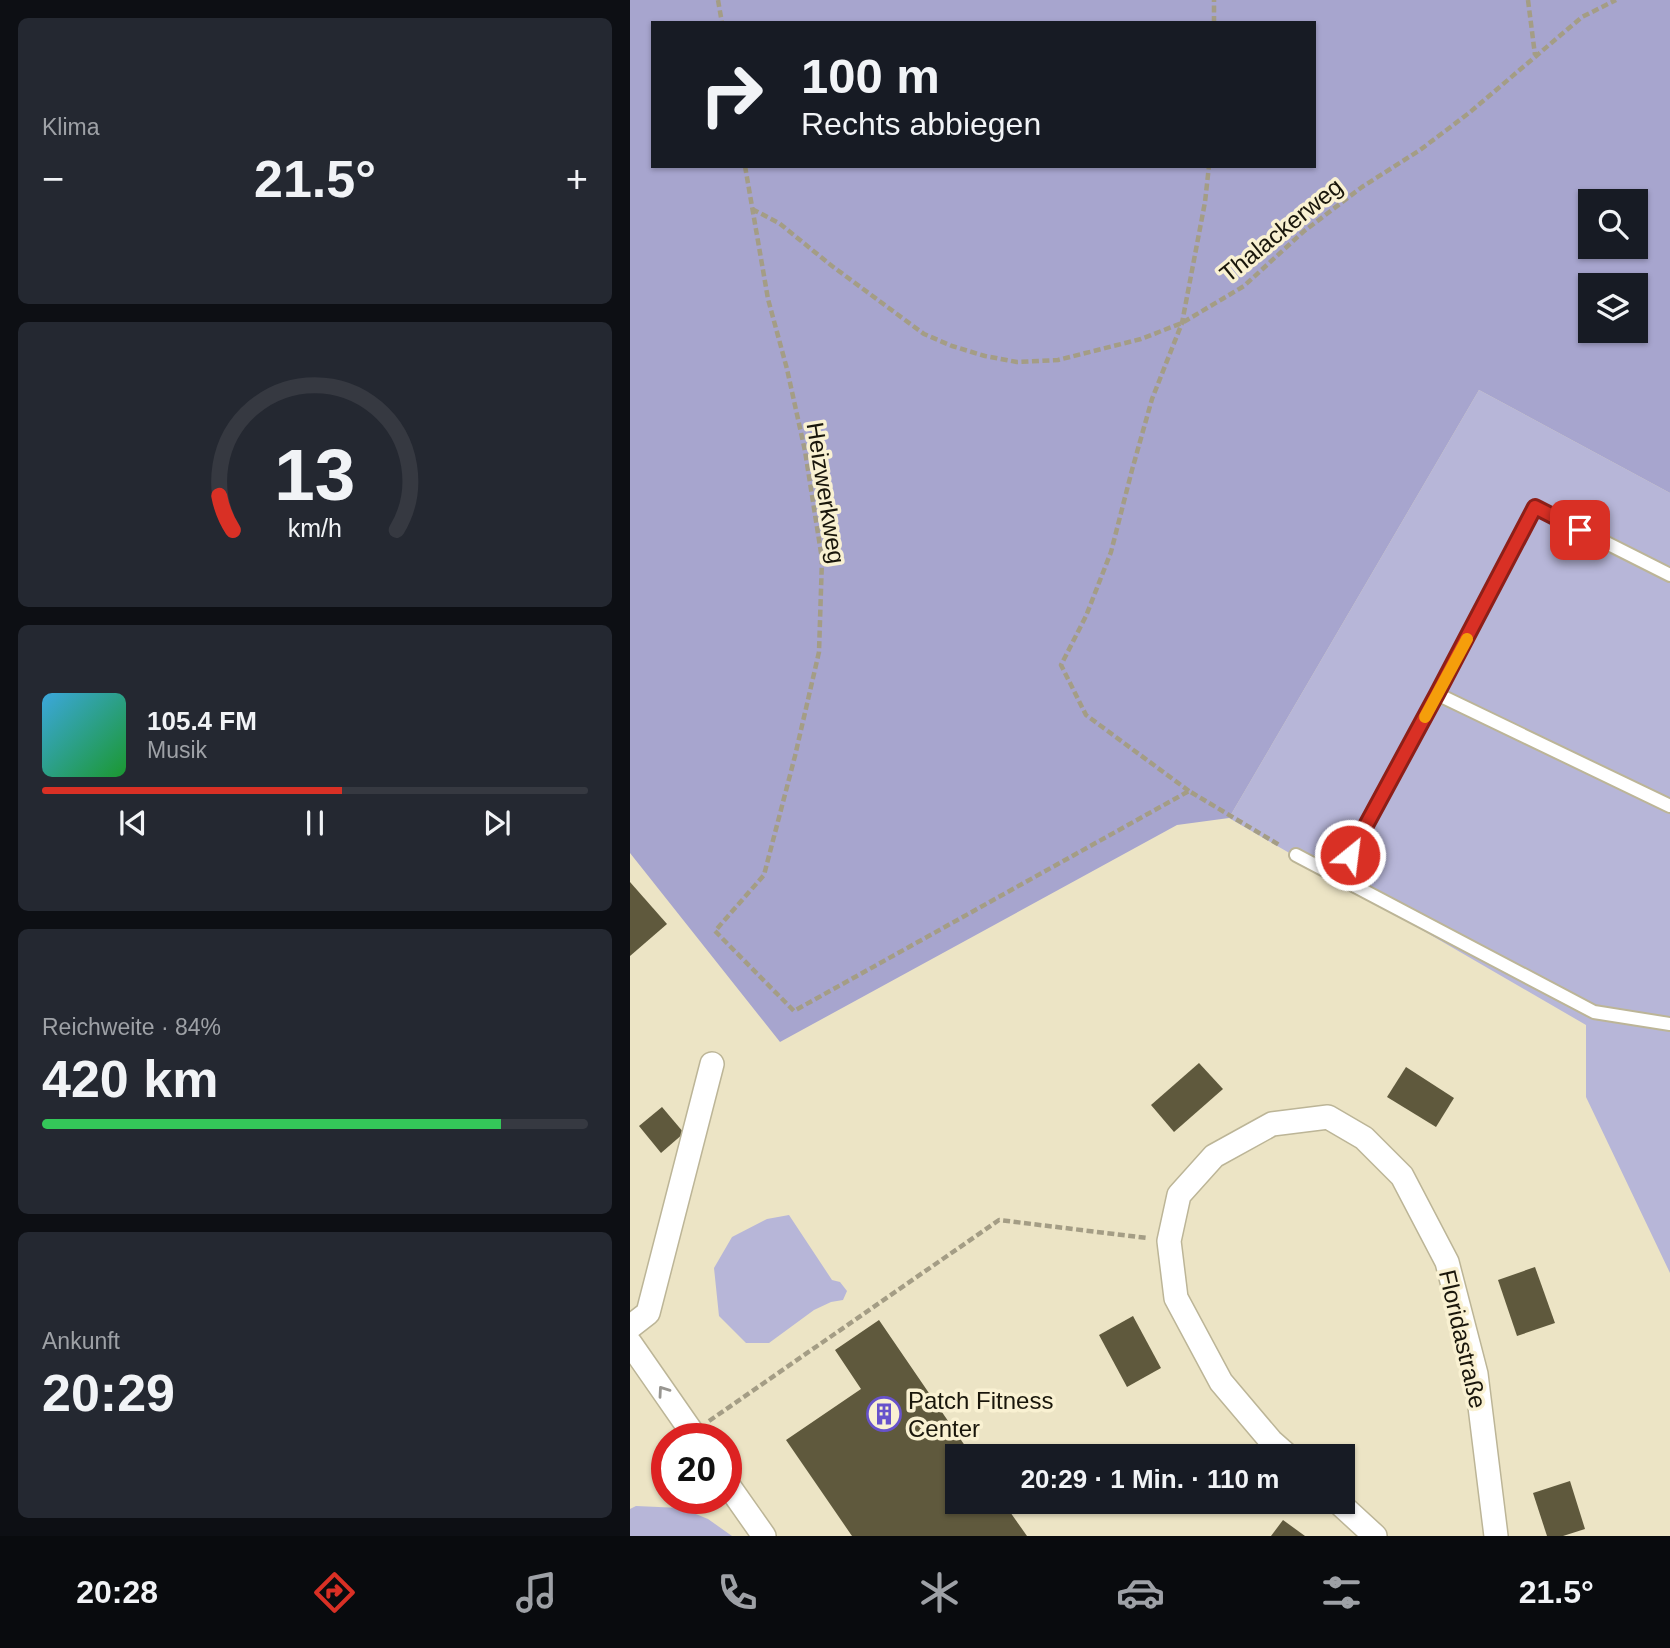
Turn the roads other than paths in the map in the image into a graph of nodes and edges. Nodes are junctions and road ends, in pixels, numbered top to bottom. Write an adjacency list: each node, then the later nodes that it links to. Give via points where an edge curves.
1 (1670, 575): 2 (lane, via 1535,507)
2 (1437, 694): 3 (lane); 5 (lane)
3 (1670, 806)
4 (1296, 855): 5 (lane)
5 (1337, 878): 6 (lane, via 1594,1012)
6 (1670, 1024)
7 (712, 1064): 8 (street, via 648,1313)
8 (630, 1328)
9 (630, 1343): 10 (street, one-way to 9)
10 (686, 1423)
11 (1274, 1444): 16 (street, Floridastraße, via 1221,1382 1176,1298 1169,1241 1179,1195 1214,1156 1272,1124 1328,1117 1364,1138 1402,1177 1447,1262 1476,1374)
12 (742, 1505): 14 (street)
13 (1351, 1514): 15 (street)
14 (764, 1536)
15 (1376, 1536)
16 (1496, 1536)

